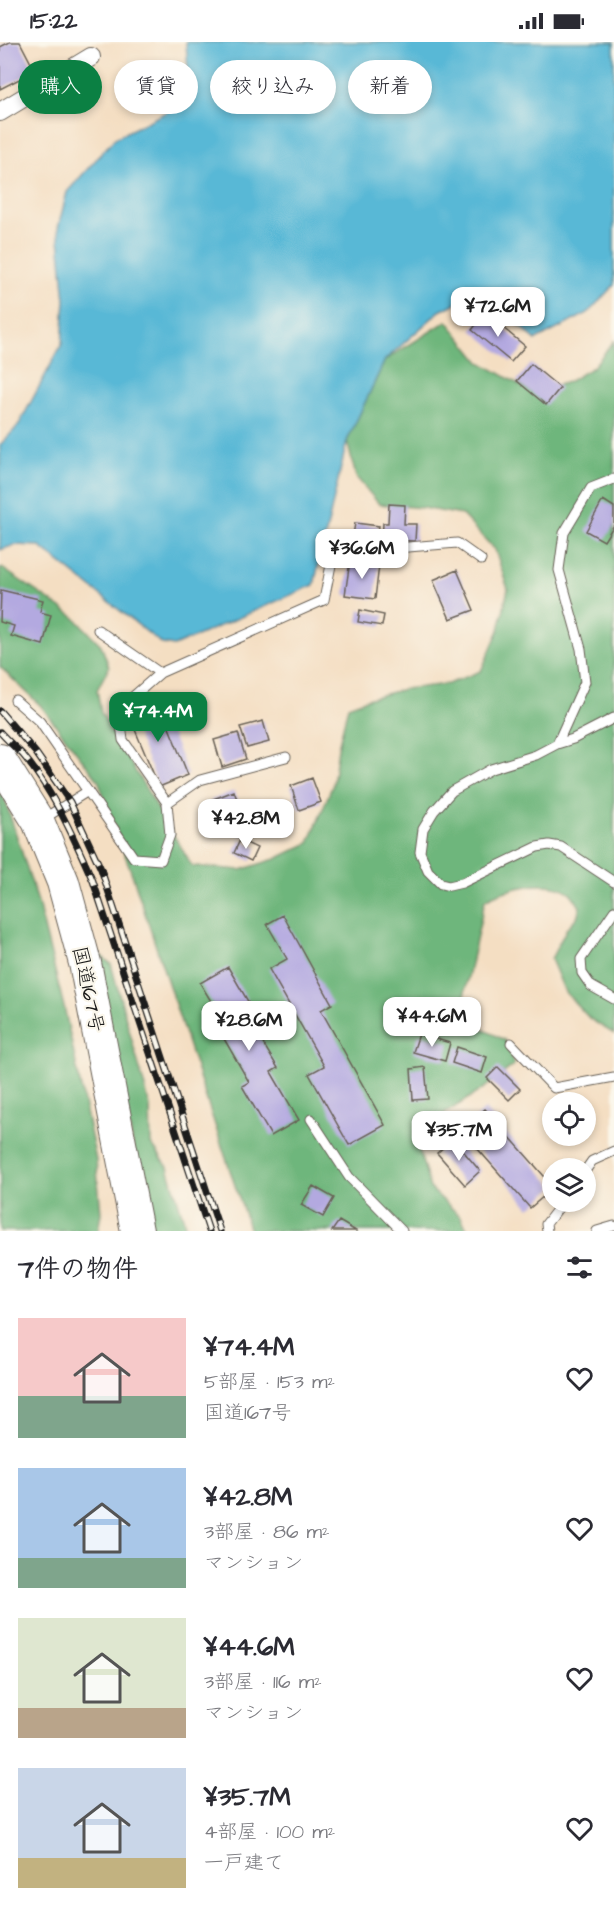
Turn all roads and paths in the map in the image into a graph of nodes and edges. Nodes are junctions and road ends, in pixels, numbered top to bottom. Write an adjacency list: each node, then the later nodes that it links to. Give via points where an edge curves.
1 (91, 57): 2 (street)
2 (0, 112)
3 (614, 479): 9 (lane, via 591,488 564,533 559,570 581,649 585,682)
4 (481, 560): 6 (lane, via 457,543 384,549 336,540 324,600)
5 (99, 630): 6 (lane)
6 (160, 673): 13 (lane, via 119,709 123,740)
7 (15, 700): 12 (lane, via 40,722)
8 (614, 718): 9 (lane)
9 (557, 744): 15 (lane, via 491,769 452,791 423,829 420,852 428,871 441,884 449,886 549,845 561,848)
10 (286, 757): 13 (lane, via 200,780)
11 (0, 760): 14 (highway, 国道167号)
12 (88, 791): 13 (lane, via 134,858 161,860 170,836); 14 (lane)
13 (167, 803)
14 (38, 821): 25 (highway, 国道167号, via 63,882 85,963)
15 (614, 882)
16 (614, 911): 17 (lane, via 581,958 582,973 591,986)
17 (614, 999)
18 (511, 1043): 19 (lane, via 554,1088)
19 (614, 1077)
20 (310, 1119): 26 (lane, via 349,1177)
21 (614, 1151): 22 (lane)
22 (596, 1159)
23 (555, 1212): 27 (lane, via 546,1224)
24 (614, 1226): 28 (lane)
25 (137, 1231)
26 (402, 1231)
27 (547, 1231)
28 (597, 1231)

